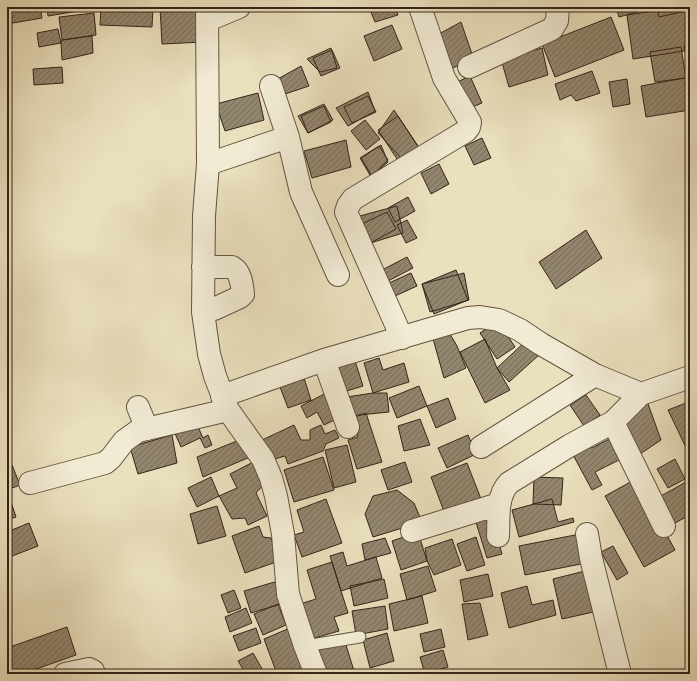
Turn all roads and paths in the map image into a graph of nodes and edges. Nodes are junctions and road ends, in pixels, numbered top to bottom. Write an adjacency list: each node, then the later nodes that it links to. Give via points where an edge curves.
1 (239, 7): 4 (street)
2 (420, 7): 12 (street, via 444,78 470,122 469,127 466,132 353,200 346,212)
3 (558, 7): 5 (street, via 557,21 552,30)
4 (207, 13): 8 (street)
5 (469, 67)
6 (271, 86): 7 (street)
7 (288, 137): 8 (street); 10 (street, via 301,192)
8 (208, 164): 9 (street)
9 (203, 267): 11 (street); 11 (street, via 235,268 243,294 240,298)
10 (338, 276)
11 (203, 312): 17 (street, via 209,354)
12 (402, 338): 13 (street); 14 (street, via 428,328 468,318 499,320)
13 (324, 360): 17 (street); 20 (street)
14 (595, 375): 16 (street); 22 (street)
15 (690, 377): 16 (street)
16 (641, 394): 19 (street)
17 (225, 403): 21 (street); 30 (street, via 263,459 271,478 283,534 288,594)
18 (138, 407): 21 (street)
19 (613, 422): 24 (street, via 515,479 504,489); 25 (street)
20 (348, 427)
21 (147, 429): 23 (street, via 129,436 105,463)
22 (480, 447)
23 (30, 483)
24 (499, 504): 26 (street); 28 (street)
25 (664, 526)
26 (412, 532)
27 (587, 534): 34 (street)
28 (498, 536)
29 (360, 637): 30 (lane)
30 (305, 646): 33 (street)
31 (65, 674): 32 (street, via 89,669)
32 (94, 674)
33 (316, 674)
34 (620, 674)

